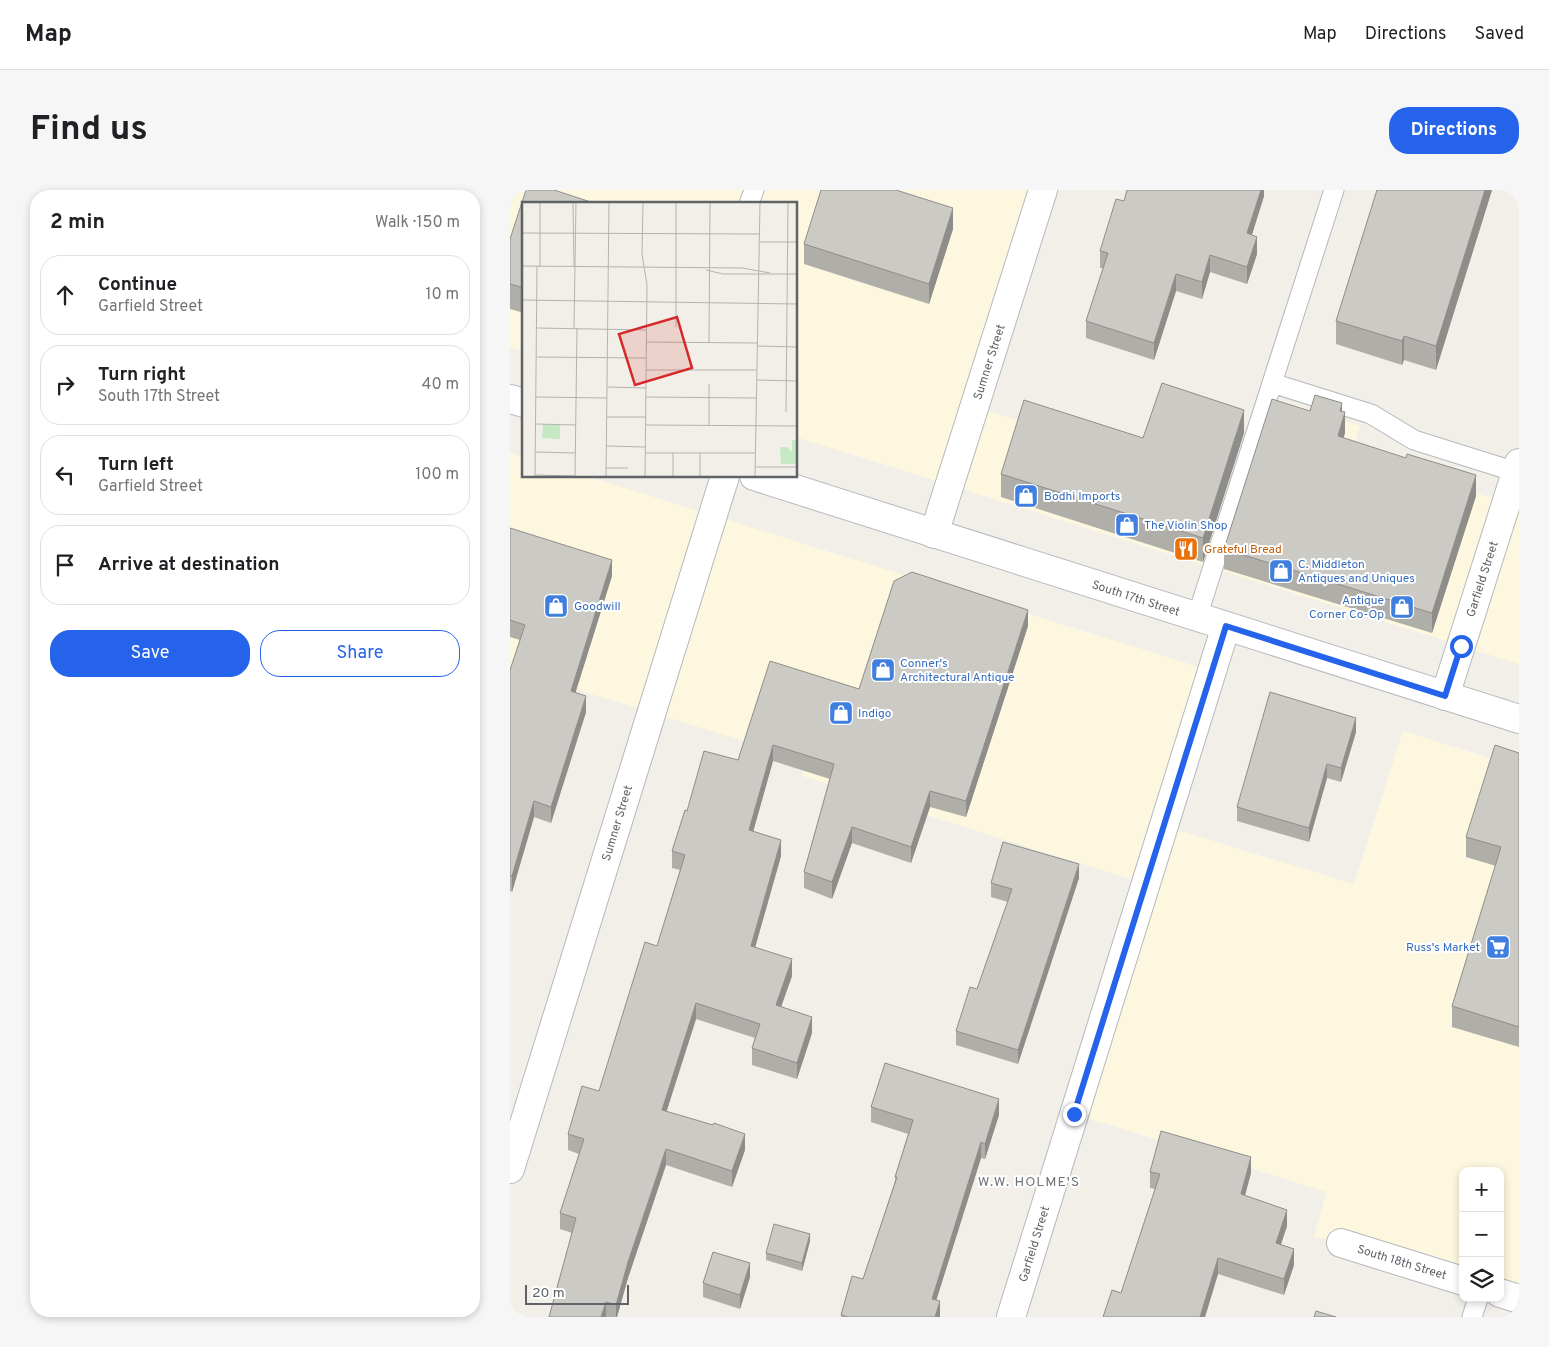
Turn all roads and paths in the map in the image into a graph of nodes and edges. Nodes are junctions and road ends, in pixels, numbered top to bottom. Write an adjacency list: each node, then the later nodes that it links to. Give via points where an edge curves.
1 (754, 190): 4 (lane)
2 (1043, 190): 9 (street, Sumner Street)
3 (1334, 190): 5 (lane)
4 (750, 202)
5 (1272, 383): 6 (lane, via 1371,414 1414,440); 10 (lane)
6 (1518, 467): 12 (street, Garfield Street)
7 (724, 478): 14 (street, Sumner Street)
8 (760, 478): 9 (street, South 17th Street)
9 (934, 534): 10 (street, South 17th Street)
10 (1197, 617): 11 (street, South 17th Street)
11 (1226, 626): 12 (street, South 17th Street); 20 (street, Garfield Street)
12 (1445, 696): 13 (street, South 17th Street)
13 (1519, 719)
14 (510, 1169)
15 (1340, 1243): 16 (street, South 18th Street)
16 (1459, 1280)
17 (1504, 1294): 18 (street)
18 (1519, 1299)
19 (1477, 1302): 21 (lane)
20 (1011, 1317)
21 (1472, 1317)

